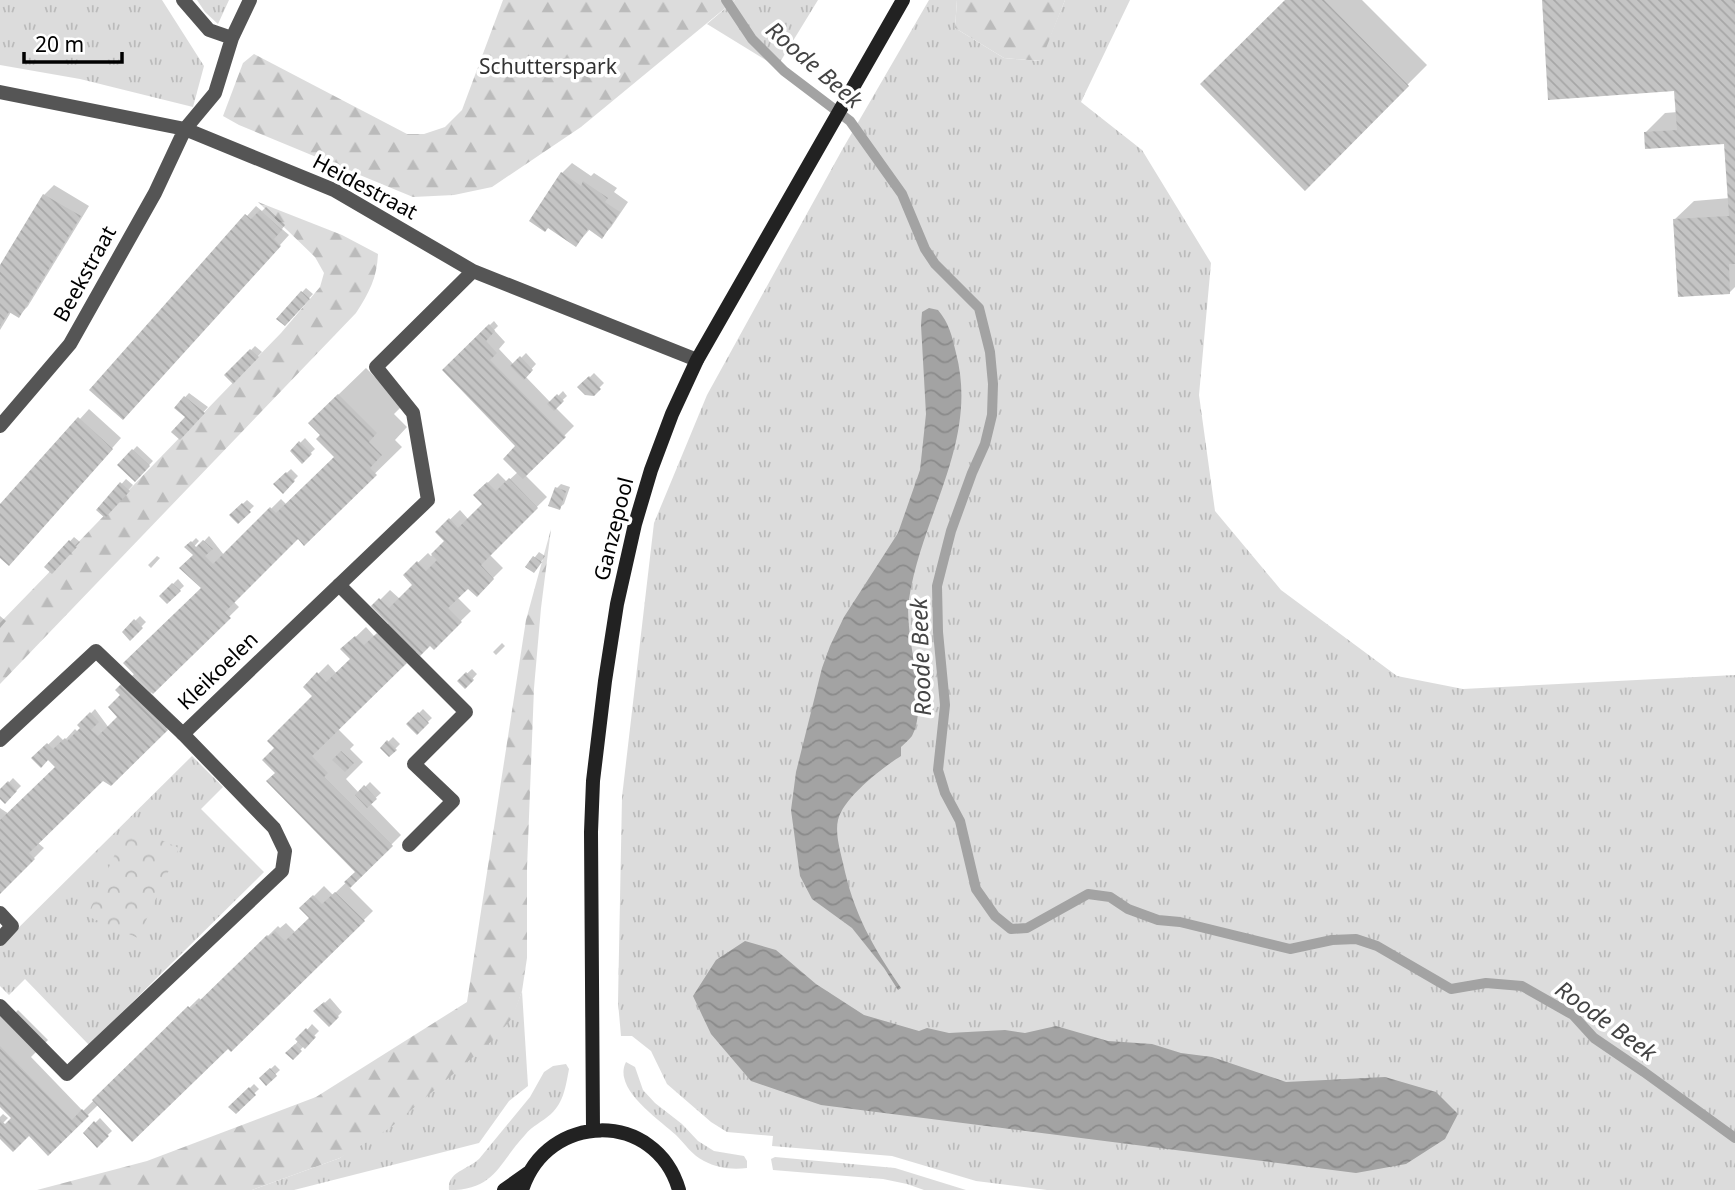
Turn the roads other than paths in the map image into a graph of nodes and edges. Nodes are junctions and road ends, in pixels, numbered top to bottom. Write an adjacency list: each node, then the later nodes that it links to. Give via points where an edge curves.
1 (183, 0): 4 (street, via 208,30)
2 (250, 0): 4 (street, Beekstraat)
3 (903, 0): 8 (main road, Ganzepool)
4 (232, 38): 6 (street, Beekstraat, via 215,93)
5 (0, 92): 6 (street, Heidestraat)
6 (185, 129): 7 (street, Heidestraat, via 334,190); 9 (street, Beekstraat, via 155,194 71,344)
7 (473, 271): 8 (street, Heidestraat); 10 (street, Kleikoelen, via 376,367 413,413 428,500)
8 (697, 360): 17 (main road, Ganzepool, via 635,524 605,681 591,832)
9 (0, 426)
10 (339, 585): 11 (street, Kleikoelen); 13 (street, via 467,712 414,764 453,801)
11 (183, 734): 12 (street, via 96,650); 16 (street, Kleikoelen, via 274,828 285,850 282,871 67,1074)
12 (0, 740)
13 (409, 845)
14 (0, 913): 15 (street, via 12,926)
15 (0, 939)
16 (0, 1006)
17 (593, 1130): 18 (main road, via 556,1143); 21 (main road, via 620,1132 644,1142 664,1159)
18 (529, 1172): 19 (main road); 20 (main road)
19 (504, 1190)
20 (522, 1190)
21 (679, 1190)

